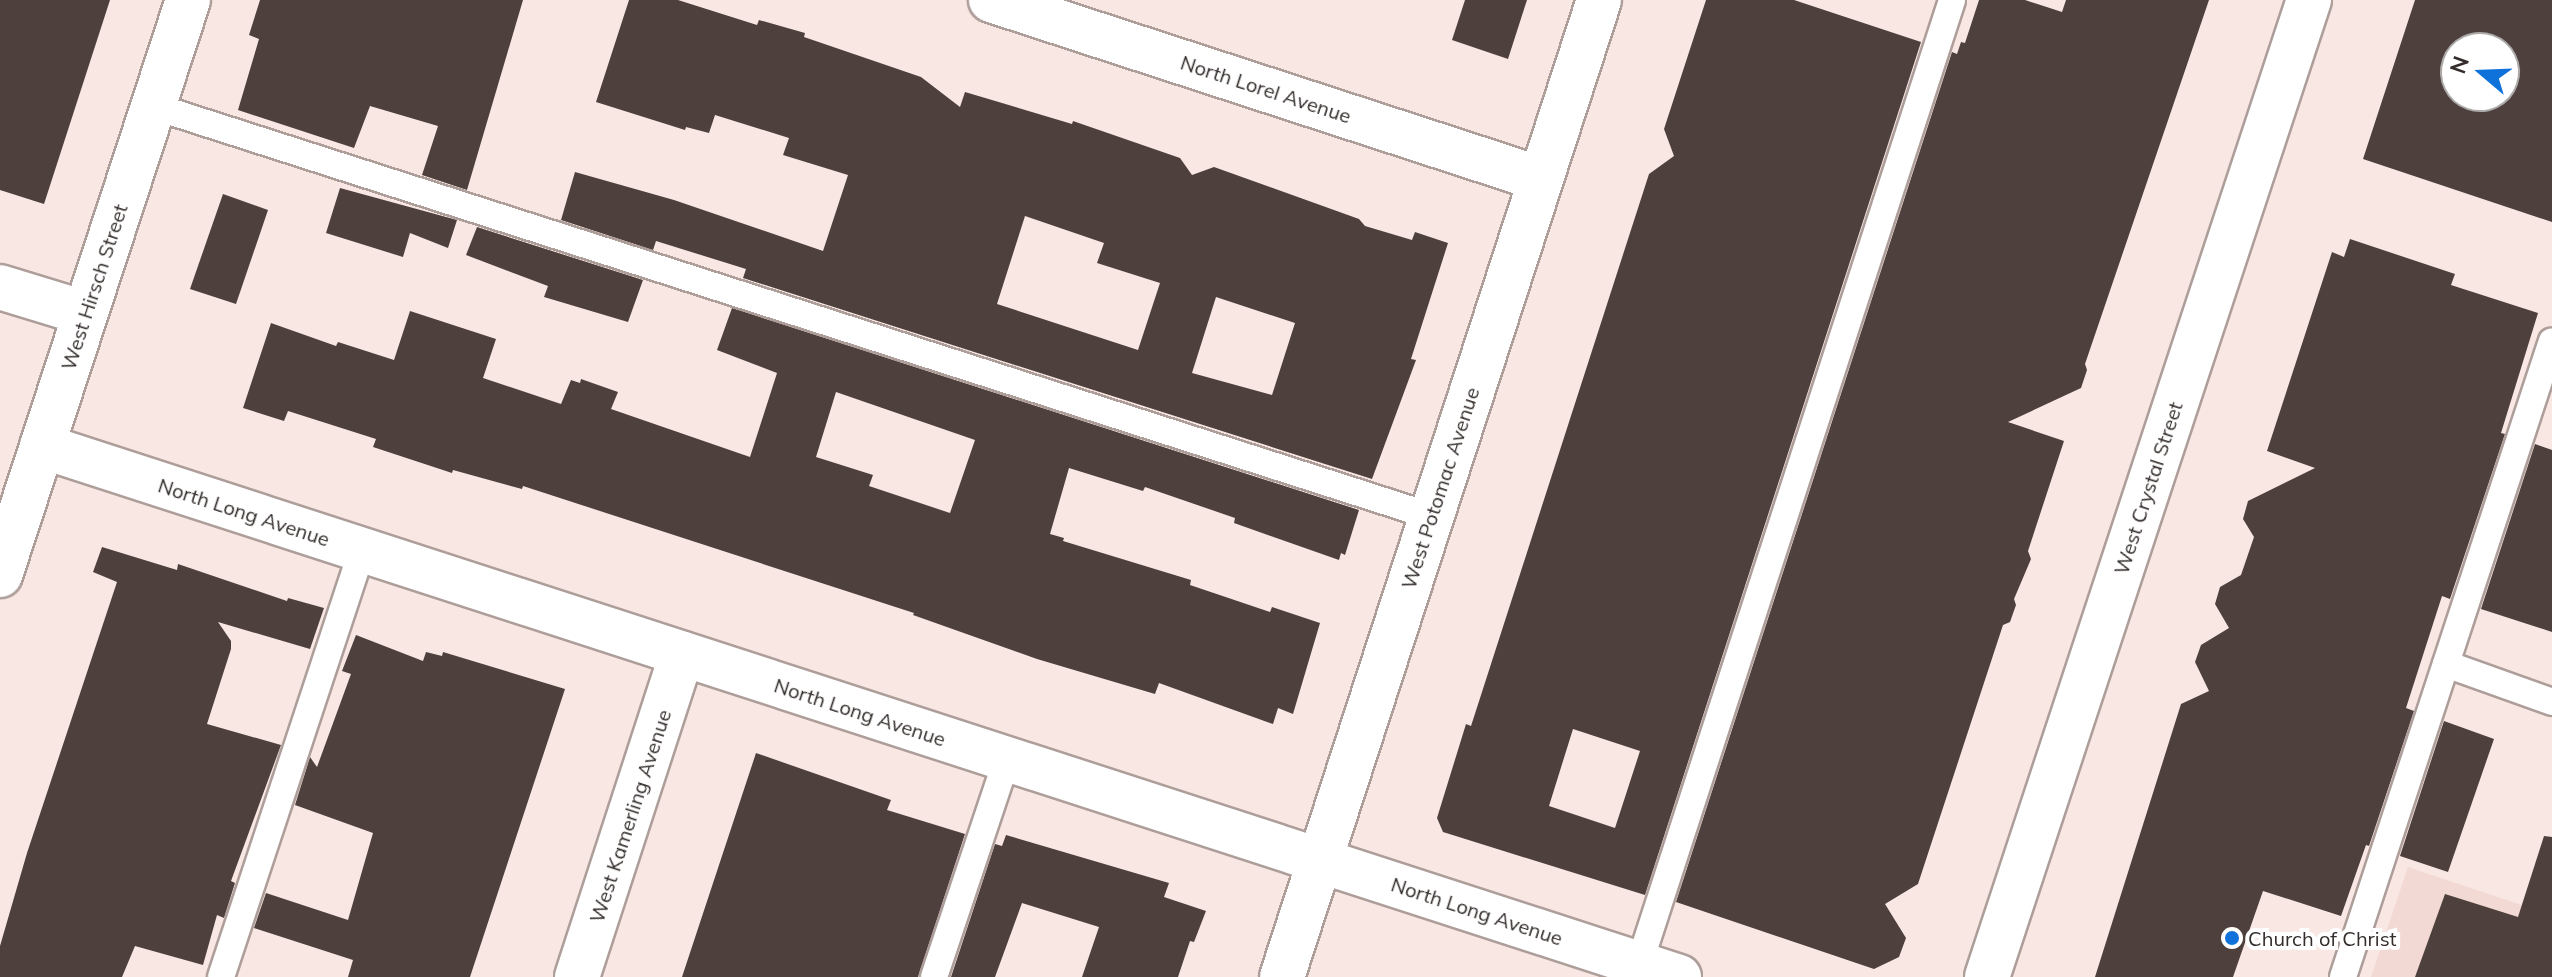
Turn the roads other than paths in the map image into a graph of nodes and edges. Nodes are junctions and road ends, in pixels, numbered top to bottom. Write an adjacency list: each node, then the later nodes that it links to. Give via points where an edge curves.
1 (188, 0): 6 (street, West Hirsch Street)
2 (991, 0): 7 (street, North Lorel Avenue)
3 (1599, 0): 7 (street, West Potomac Avenue)
4 (1952, 0): 20 (lane)
5 (2309, 0): 25 (street, West Crystal Street)
6 (153, 106): 9 (street, West Hirsch Street); 12 (lane)
7 (1541, 179): 12 (street, West Potomac Avenue)
8 (0, 287): 9 (street)
9 (85, 313): 11 (street, West Hirsch Street)
10 (2552, 341): 16 (lane)
11 (42, 446): 13 (street, North Long Avenue); 14 (street, West Hirsch Street)
12 (1431, 516): 19 (street, West Potomac Avenue)
13 (362, 550): 15 (street, North Long Avenue); 21 (lane)
14 (0, 575)
15 (682, 654): 18 (street, North Long Avenue); 22 (street, West Kamerling Avenue)
16 (2446, 664): 17 (lane); 26 (lane)
17 (2552, 702)
18 (1007, 759): 19 (street, North Long Avenue); 23 (lane)
19 (1319, 861): 20 (street, North Long Avenue); 24 (street, West Potomac Avenue)
20 (1651, 973)
21 (221, 977)
22 (577, 977)
23 (934, 977)
24 (1282, 977)
25 (1987, 977)
26 (2343, 977)

